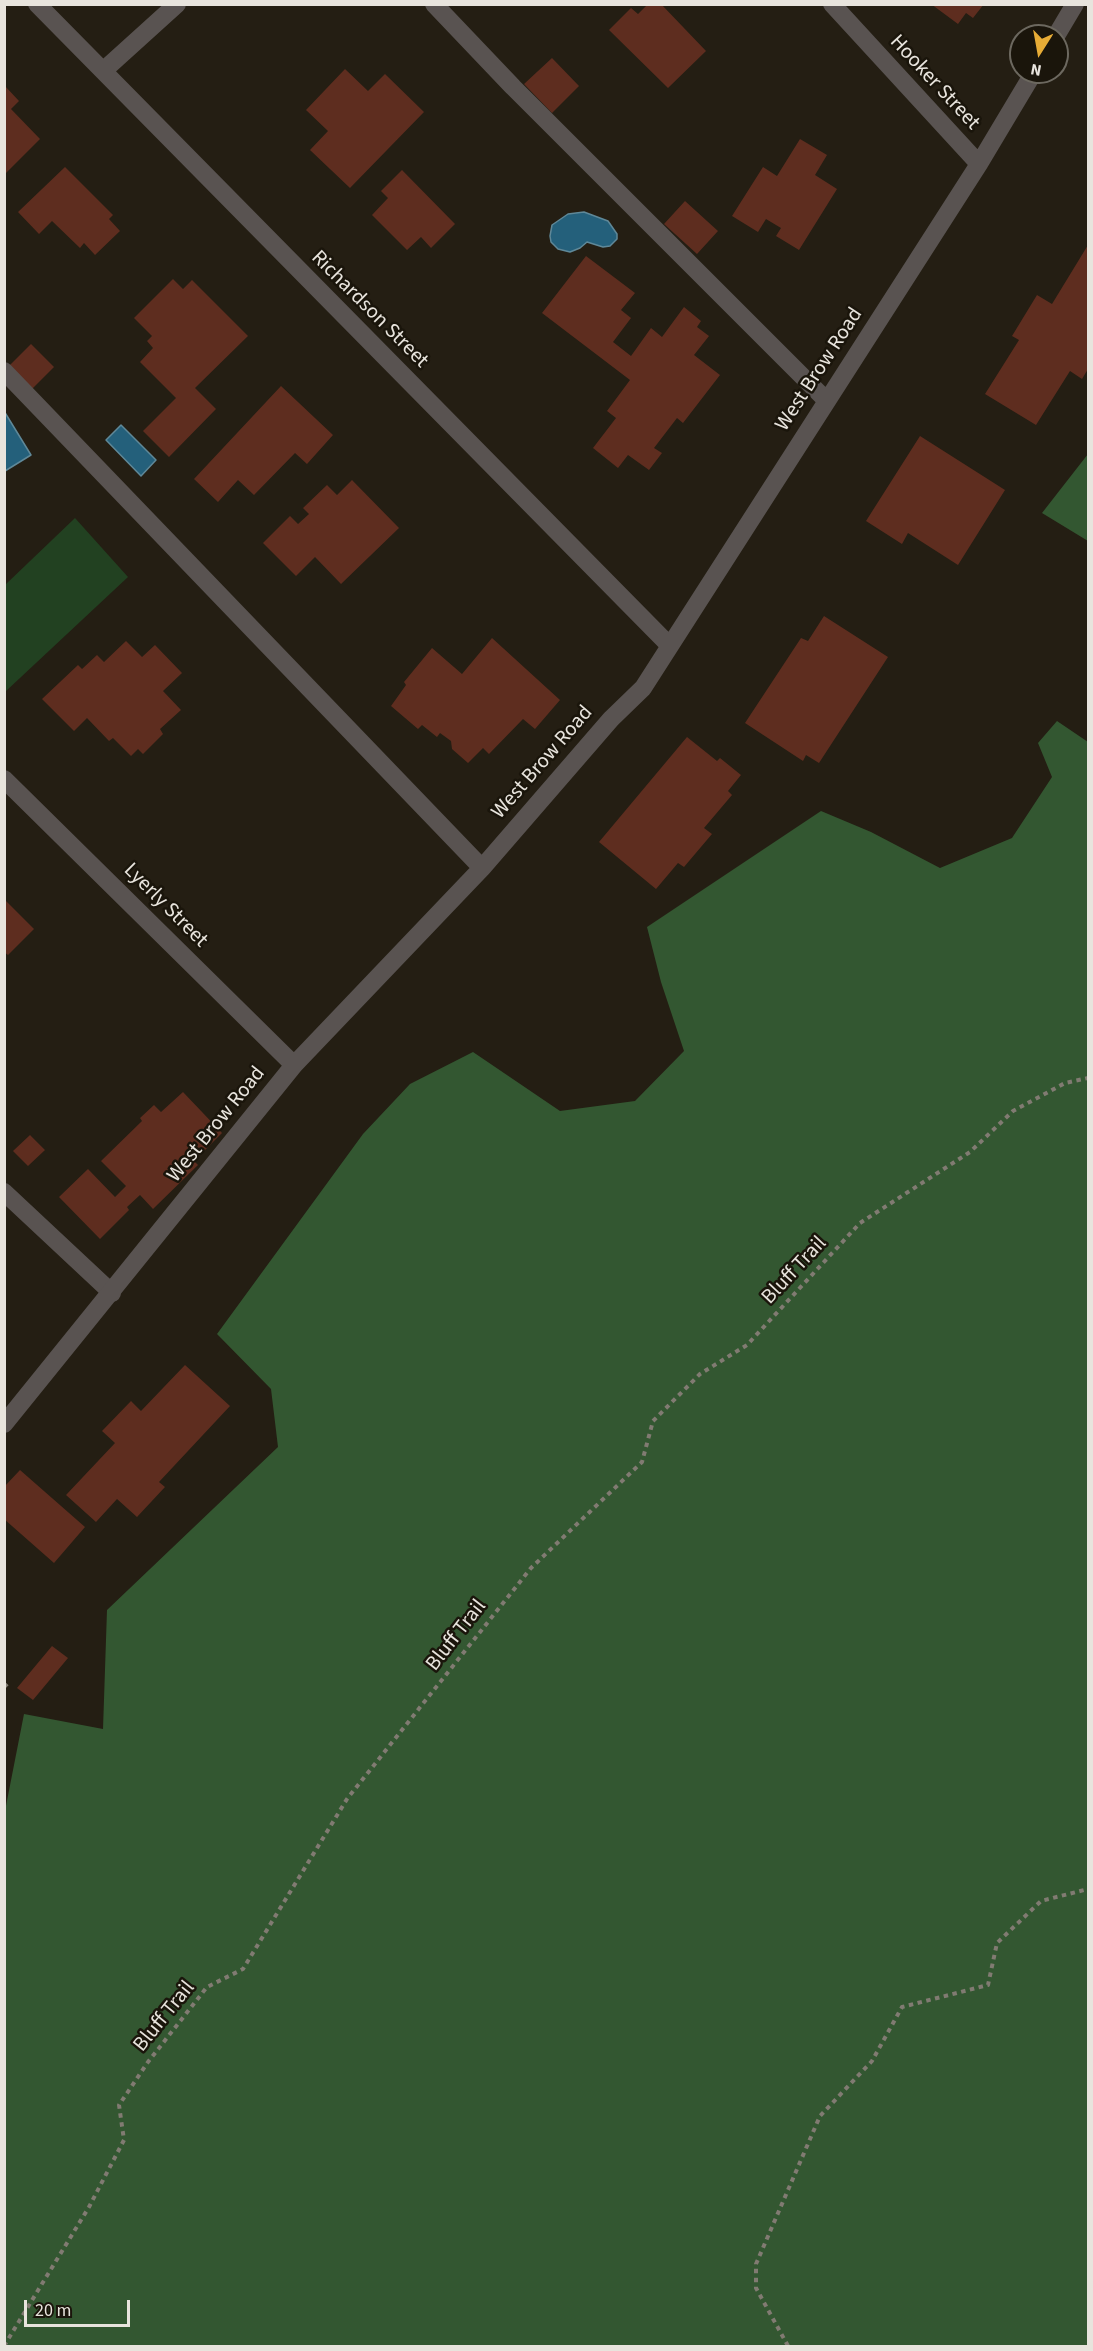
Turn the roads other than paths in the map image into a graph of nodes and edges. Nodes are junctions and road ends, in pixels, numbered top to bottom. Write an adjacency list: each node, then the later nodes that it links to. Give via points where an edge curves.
1 (37, 4): 7 (street, Richardson Street)
2 (177, 4): 7 (street)
3 (434, 4): 11 (street)
4 (832, 4): 9 (street, Hooker Street)
5 (1075, 4): 6 (street)
6 (1063, 24)
7 (103, 71): 12 (street, Richardson Street)
8 (1027, 84): 9 (street, West Brow Road)
9 (979, 165): 11 (street, West Brow Road)
10 (4, 371): 14 (street)
11 (827, 401): 12 (street, West Brow Road)
12 (670, 646): 14 (street, West Brow Road, via 643,687)
13 (4, 779): 15 (street, Lyerly Street)
14 (482, 868): 15 (street, West Brow Road)
15 (294, 1065): 17 (street, West Brow Road)
16 (4, 1192): 17 (street)
17 (112, 1293): 18 (street, West Brow Road)
18 (4, 1424)

